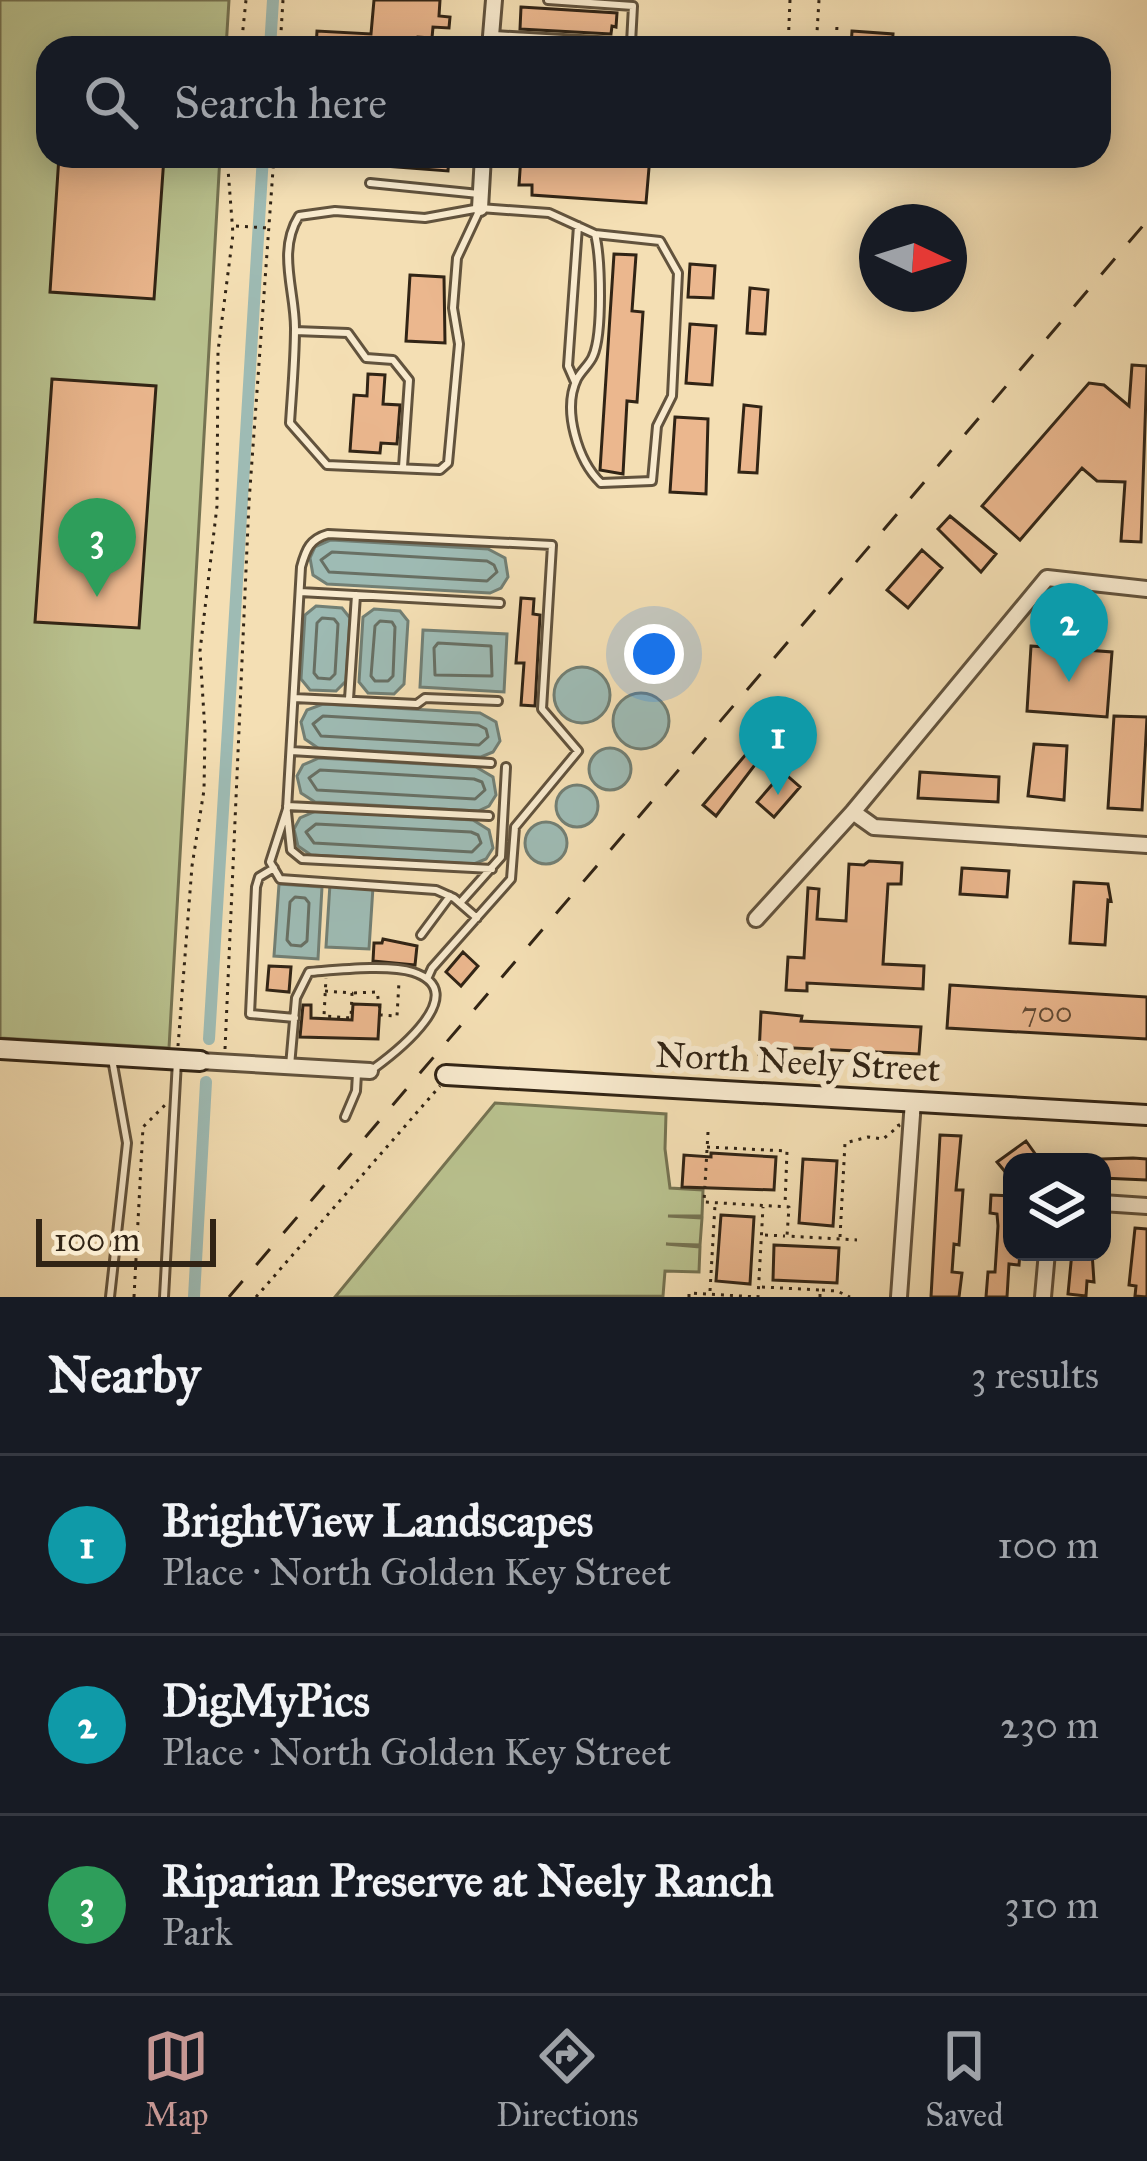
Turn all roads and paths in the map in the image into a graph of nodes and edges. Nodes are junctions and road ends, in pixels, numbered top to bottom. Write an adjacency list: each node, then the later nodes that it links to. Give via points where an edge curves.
1 (246, 0): 8 (path)
2 (283, 0): 9 (path)
3 (494, 0): 10 (street)
4 (548, 0): 11 (lane, via 633,6)
5 (790, 0): 12 (path)
6 (819, 0): 13 (path)
7 (837, 26): 14 (path)
8 (242, 36)
9 (281, 36)
10 (491, 36)
11 (631, 36)
12 (788, 36)
13 (817, 36)
14 (837, 36)
15 (227, 168): 20 (path)
16 (273, 168): 22 (path)
17 (483, 168): 19 (street)
18 (370, 182): 19 (lane)
19 (481, 201): 21 (lane); 24 (lane, via 424,218 299,216 289,251); 26 (lane, via 457,257 448,463)
20 (233, 226): 22 (path); 60 (path, via 218,351 218,506 200,651 204,790)
21 (578, 226): 23 (lane); 25 (lane, via 568,365)
22 (270, 228): 61 (path)
23 (595, 234): 25 (lane, via 601,258 594,354); 25 (lane, via 660,241 678,273 672,396 656,426 652,481 601,483 587,469 572,420)
24 (295, 331): 26 (lane, via 290,423 328,465); 26 (lane, via 347,333 366,358 393,360 410,380)
25 (575, 382)
26 (403, 469)
27 (1147, 589): 38 (street, via 1047,578)
28 (300, 592): 29 (lane); 31 (lane); 47 (lane, via 306,549 328,534 552,544 542,709 578,751 515,827 511,879)
29 (356, 595): 30 (lane); 32 (lane)
30 (500, 603)
31 (294, 698): 32 (lane); 34 (lane)
32 (349, 701): 33 (lane)
33 (498, 701)
34 (291, 751): 35 (lane); 37 (lane)
35 (491, 763)
36 (506, 767): 44 (lane, via 501,857)
37 (287, 807): 39 (lane); 43 (lane); 44 (lane, via 291,850 302,859)
38 (853, 812): 40 (street); 41 (street)
39 (489, 816)
40 (874, 826): 41 (street); 42 (street)
41 (830, 838): 48 (street)
42 (1147, 845)
43 (274, 868): 45 (lane, via 295,882); 57 (lane, via 256,887 250,1014)
44 (492, 869): 46 (lane)
45 (451, 896): 46 (lane); 49 (lane)
46 (460, 904): 47 (lane)
47 (477, 917): 51 (lane)
48 (756, 919)
49 (421, 935)
50 (326, 970): 51 (lane, via 410,970); 54 (path); 57 (lane, via 309,972)
51 (427, 979): 63 (lane, via 435,994 430,1016 402,1048)
52 (368, 982): 56 (path)
53 (399, 982): 56 (path, via 397,1016 381,1015 379,993)
54 (325, 991): 55 (path); 55 (path, via 324,1016 337,1017 351,1018)
55 (352, 993): 56 (path)
56 (367, 993)
57 (295, 1018): 62 (lane)
58 (0, 1049): 59 (street)
59 (112, 1056): 60 (street); 86 (lane, via 127,1143)
60 (177, 1060): 61 (street); 65 (lane)
61 (214, 1062): 62 (street)
62 (290, 1066): 63 (street)
63 (363, 1070): 68 (lane)
64 (447, 1075): 66 (street, North Neely Street); 89 (path)
65 (175, 1099): 87 (path, via 148,1118 142,1146); 88 (lane)
66 (913, 1101): 67 (street, North Neely Street); 93 (street)
67 (1147, 1115)
68 (346, 1117)
69 (897, 1122): 79 (path, via 883,1138 845,1143)
70 (708, 1132): 71 (path)
71 (707, 1147): 72 (path, via 704,1202); 76 (path, via 787,1151)
72 (715, 1203): 74 (path); 84 (path)
73 (1111, 1204): 75 (street)
74 (764, 1206): 76 (path); 77 (path)
75 (1147, 1206)
76 (784, 1207): 78 (path)
77 (761, 1234): 78 (path); 82 (path)
78 (787, 1236): 79 (path)
79 (840, 1239): 80 (path)
80 (857, 1240)
81 (1046, 1261): 94 (street)
82 (758, 1286): 83 (path); 84 (path, via 758,1297)
83 (771, 1287): 85 (path); 91 (path)
84 (710, 1294): 90 (path)
85 (820, 1294): 92 (path)
86 (110, 1297)
87 (134, 1297)
88 (164, 1297)
89 (256, 1297)
90 (689, 1297)
91 (770, 1297)
92 (850, 1297)
93 (899, 1297)
94 (1043, 1297)

